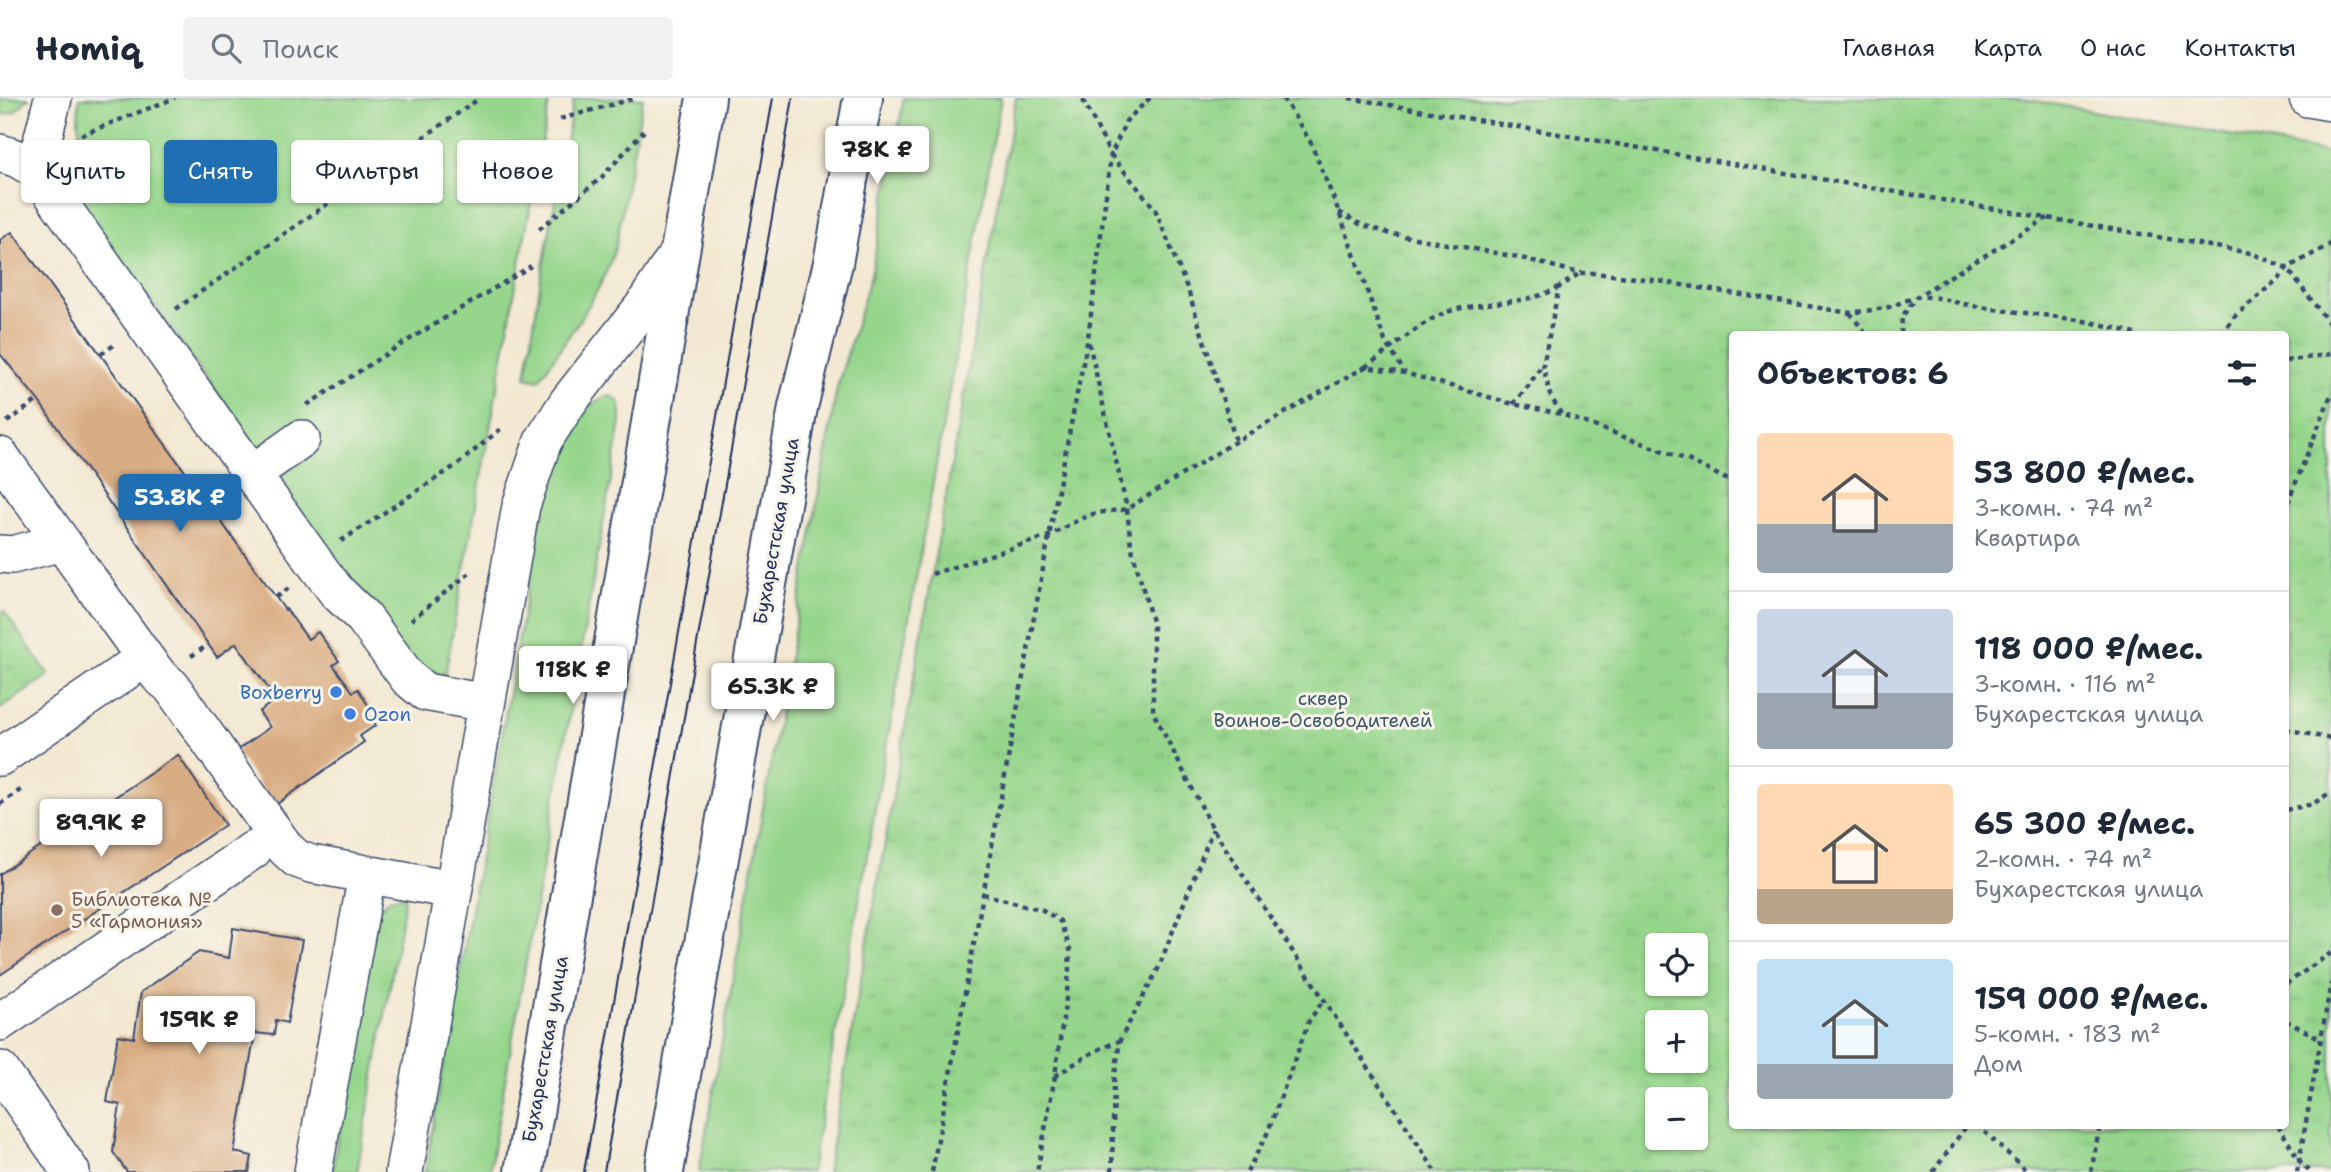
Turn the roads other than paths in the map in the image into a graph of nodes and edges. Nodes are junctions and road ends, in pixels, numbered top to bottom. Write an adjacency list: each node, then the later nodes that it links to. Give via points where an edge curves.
1 (53, 98): 6 (street)
2 (706, 98): 10 (main road, Бухарестская улица)
3 (863, 98): 28 (main road, Бухарестская улица, via 833,263 798,407)
4 (2308, 98): 5 (street)
5 (2331, 102)
6 (42, 140)
7 (0, 152): 8 (street)
8 (21, 161)
9 (59, 203): 13 (street)
10 (680, 250): 17 (street, via 543,441 521,506); 27 (main road, Бухарестская улица)
11 (299, 425): 13 (street)
12 (0, 456): 14 (street)
13 (252, 474): 17 (street, via 337,592 364,618 408,678 425,692)
14 (62, 542): 15 (street); 16 (street)
15 (0, 554)
16 (145, 658): 18 (street); 20 (street, via 286,849 311,864)
17 (486, 703): 21 (street)
18 (0, 757)
19 (253, 850): 22 (street)
20 (367, 875): 21 (street); 25 (street)
21 (453, 890): 26 (street)
22 (0, 1022)
23 (0, 1070): 24 (street)
24 (71, 1172)
25 (313, 1172)
26 (404, 1172)
27 (524, 1172)
28 (664, 1172)

